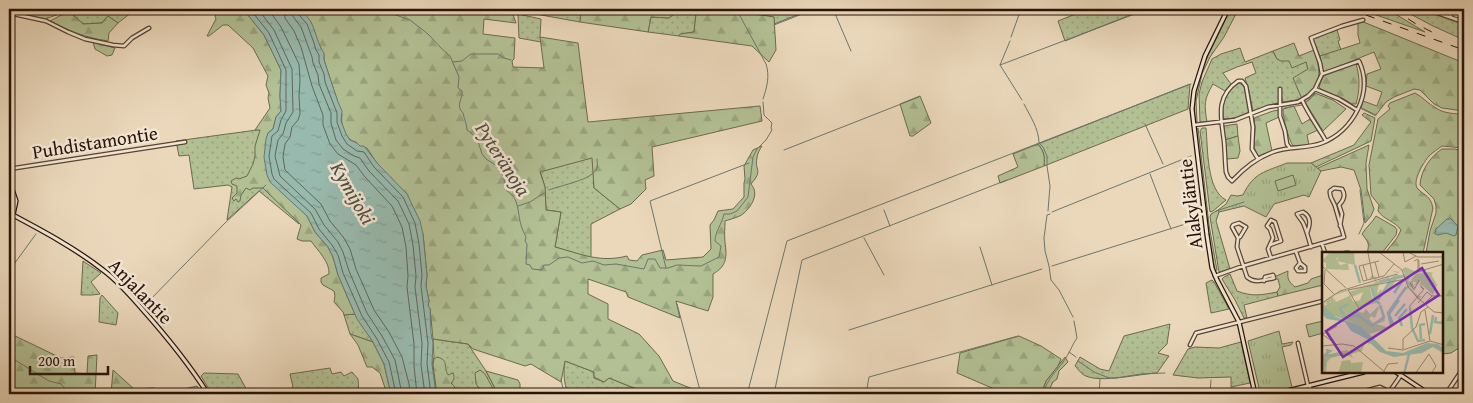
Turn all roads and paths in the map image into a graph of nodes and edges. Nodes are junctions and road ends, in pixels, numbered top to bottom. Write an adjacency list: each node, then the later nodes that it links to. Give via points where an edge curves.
1 (1228, 9): 17 (street, Alakyläntie, via 1196,82 1192,102)
2 (1426, 9): 5 (street)
3 (1453, 9): 5 (street)
4 (9, 14): 8 (street, via 46,21 68,32 113,45 124,46)
5 (1450, 17): 7 (street)
6 (1363, 20): 9 (street, via 1311,38)
7 (1464, 22)
8 (149, 28)
9 (1322, 74): 11 (street); 14 (street, via 1359,61 1364,83)
10 (1280, 89): 13 (street)
11 (1315, 89): 12 (street); 14 (street)
12 (1302, 100): 13 (street); 19 (street)
13 (1280, 104): 15 (street); 20 (street, via 1280,116)
14 (1357, 110): 19 (street, via 1346,128)
15 (1251, 114): 16 (street); 16 (street, via 1246,86 1238,81 1224,97); 21 (street, via 1252,149)
16 (1222, 122): 17 (street); 21 (street, via 1228,177 1232,181)
17 (1194, 125): 36 (street, Alakyläntie)
18 (184, 142): 22 (street, Puhdistamontie)
19 (1326, 142): 20 (street)
20 (1290, 148): 21 (street)
21 (1258, 159)
22 (9, 169)
23 (9, 180): 25 (street, via 16,201)
24 (1337, 205): 24 (street, via 1329,194 1334,188 1342,189 1344,193 1343,201); 28 (street, via 1344,237)
25 (11, 214): 48 (street, Anjalantie, via 109,274 168,338)
26 (1307, 233): 26 (street, via 1303,222 1297,214 1307,214 1310,224); 30 (street)
27 (1238, 238): 27 (street, via 1232,228 1239,223 1246,227); 35 (street, via 1237,247)
28 (1322, 244): 30 (street); 32 (street)
29 (1270, 245): 29 (street, via 1273,238 1267,226 1271,220 1275,222 1281,241); 33 (street)
30 (1311, 247): 31 (street)
31 (1296, 252): 33 (street); 34 (street)
32 (1325, 252)
33 (1271, 258): 35 (street)
34 (1300, 263)
35 (1243, 266): 36 (street); 37 (street, via 1249,280)
36 (1215, 276): 39 (street, Alakyläntie)
37 (1264, 280)
38 (1322, 301): 39 (street)
39 (1239, 322): 41 (street, via 1196,333); 49 (street, Alakyläntie)
40 (1298, 343): 46 (street)
41 (1190, 345)
42 (1464, 367): 54 (street)
43 (1360, 373): 46 (street)
44 (1398, 373): 45 (street)
45 (1401, 375): 47 (street); 53 (street)
46 (1309, 386): 50 (street); 51 (street)
47 (1389, 393): 52 (street, via 1380,387)
48 (208, 394)
49 (1255, 394)
50 (1275, 394)
51 (1312, 394)
52 (1353, 394)
53 (1429, 394)
54 (1446, 394)

